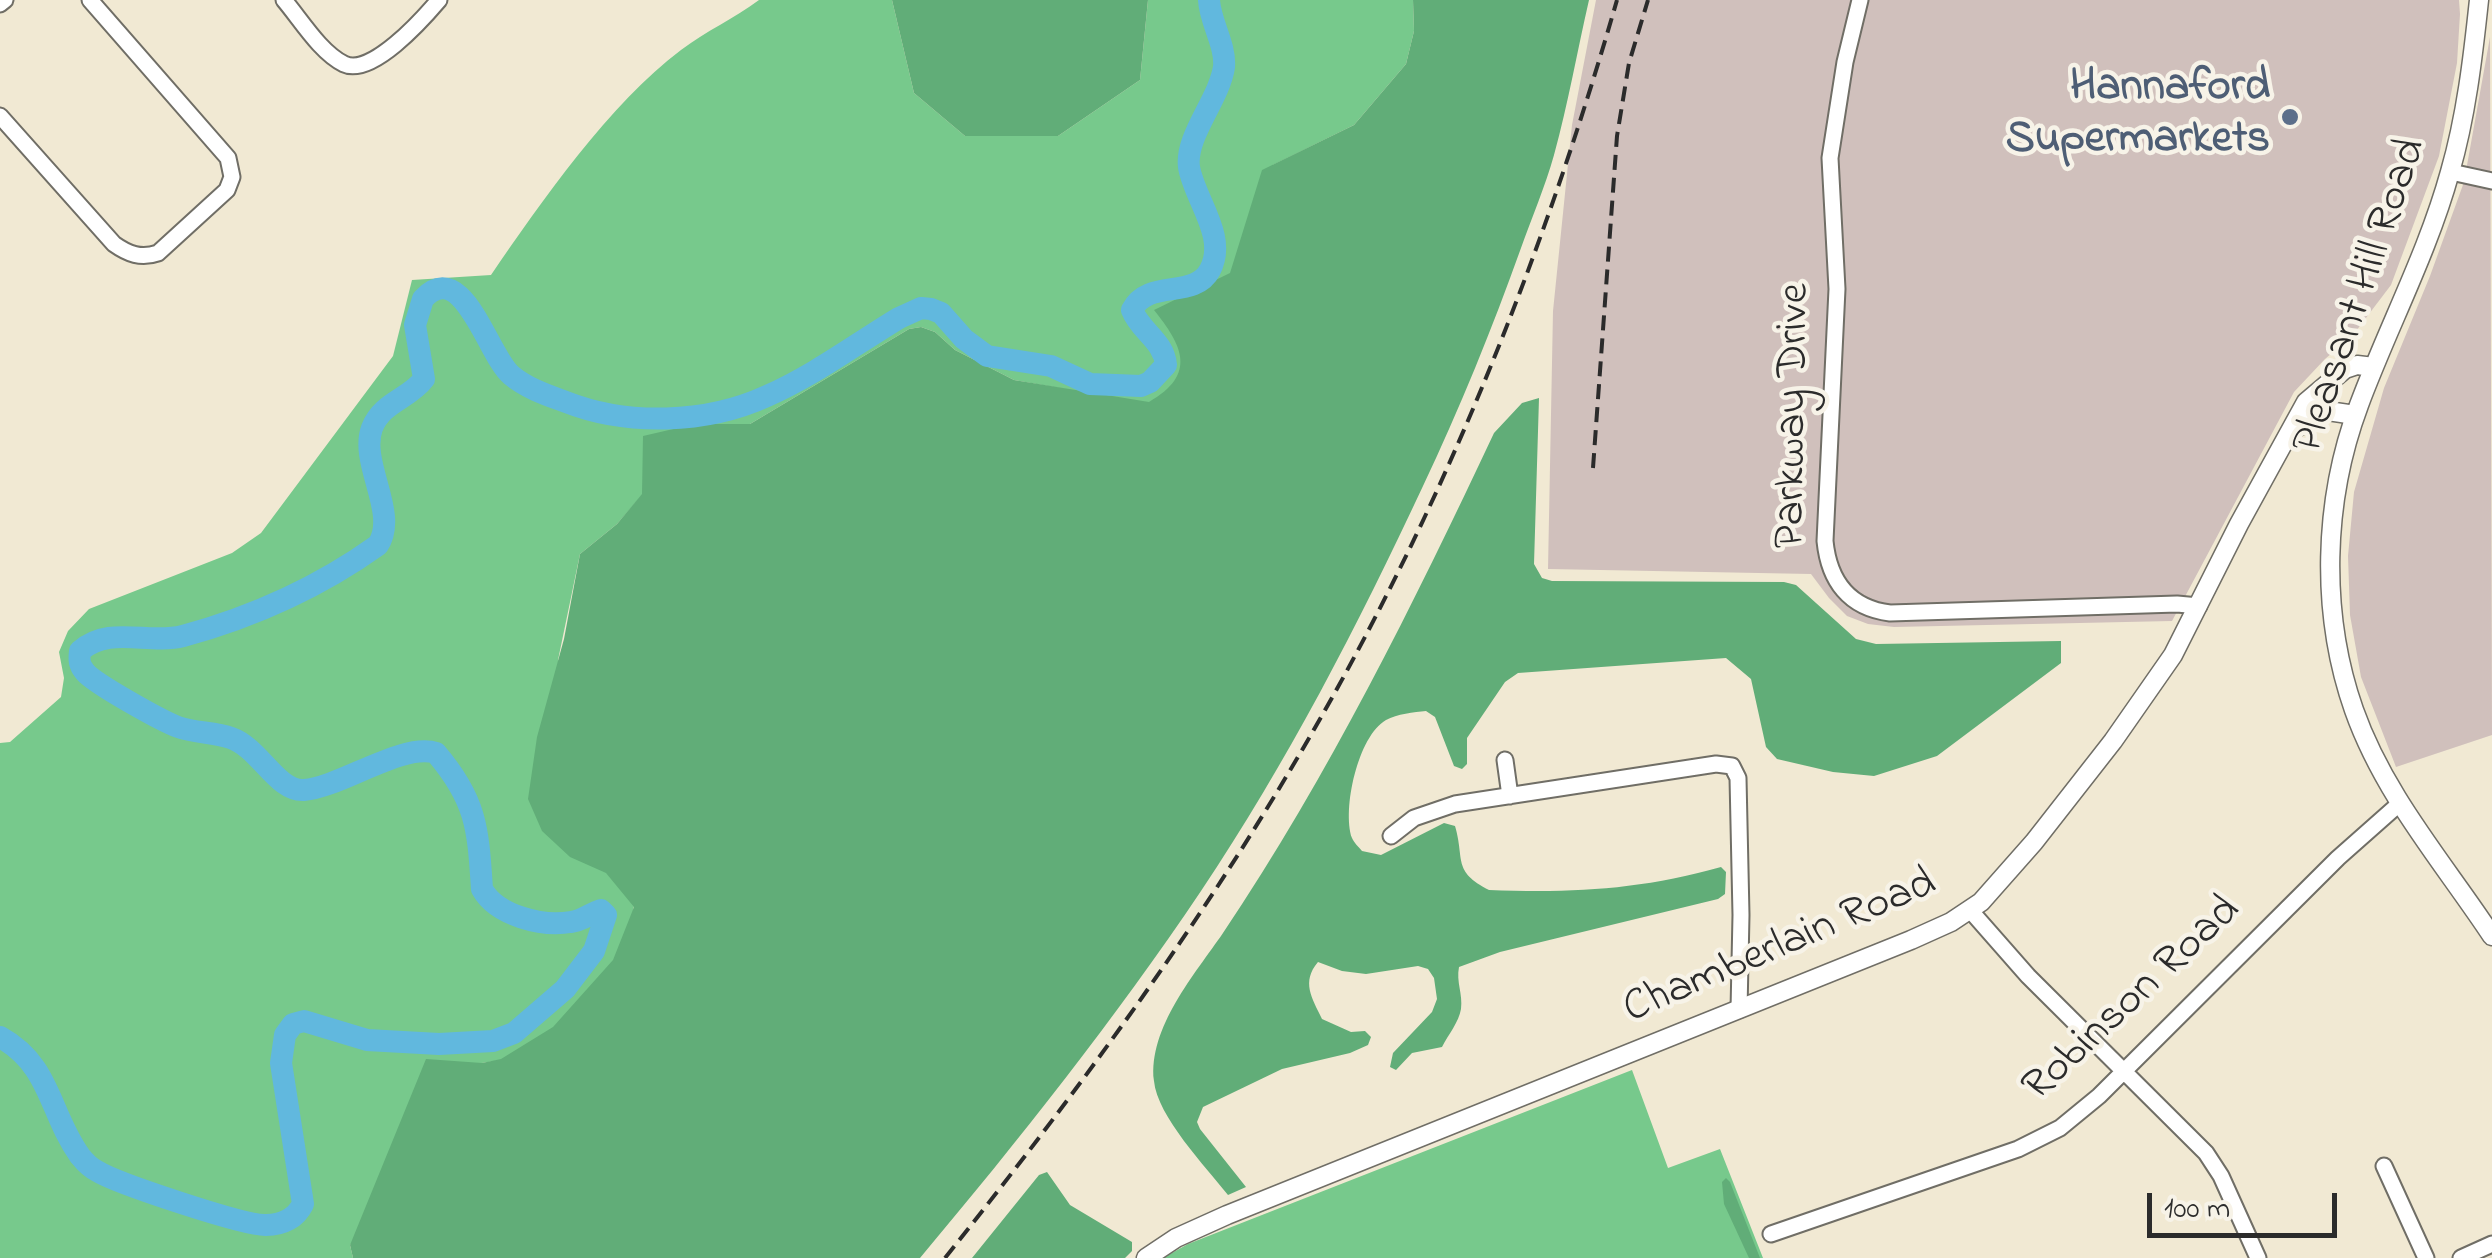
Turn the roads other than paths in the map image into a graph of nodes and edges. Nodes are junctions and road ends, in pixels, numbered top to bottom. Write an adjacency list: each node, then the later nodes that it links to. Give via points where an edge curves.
1 (90, 0): 6 (street, via 228,158 227,190 158,253 128,253)
2 (284, 0): 3 (street, via 335,58 358,67 376,60)
3 (439, 0)
4 (1860, 0): 12 (street, Parkway Drive, via 1830,158 1837,289 1825,542 1833,577 1857,604 1890,613)
5 (2479, 0): 7 (street, Pleasant Hill Road)
6 (0, 116)
7 (2450, 172): 8 (street); 9 (street, Pleasant Hill Road)
8 (2492, 181)
9 (2374, 367): 10 (street, Pleasant Hill Road); 11 (street, Chamberlain Road, via 2351,366 2334,376 2306,402)
10 (2355, 415): 11 (street, via 2328,411); 15 (street, Pleasant Hill Road, via 2334,506 2332,605 2354,711)
11 (2288, 433): 12 (street, Chamberlain Road)
12 (2199, 606): 17 (street, Chamberlain Road, via 2112,742 2014,866)
13 (1505, 760): 14 (street)
14 (1510, 796): 16 (street, via 1434,810); 19 (street, via 1732,766 1738,778)
15 (2399, 804): 18 (street, Pleasant Hill Road); 20 (street, Robinson Road)
16 (1391, 836)
17 (1970, 910): 19 (street, Chamberlain Road); 20 (street)
18 (2492, 936)
19 (1740, 1010): 24 (street, Chamberlain Road, via 1241,1209)
20 (2125, 1070): 22 (street, Robinson Road, via 2080,1114 2039,1140); 25 (street, via 2212,1160)
21 (2384, 1166): 26 (street)
22 (1772, 1234)
23 (2492, 1244): 27 (street)
24 (1146, 1258)
25 (2258, 1258)
26 (2426, 1258)
27 (2461, 1258)

